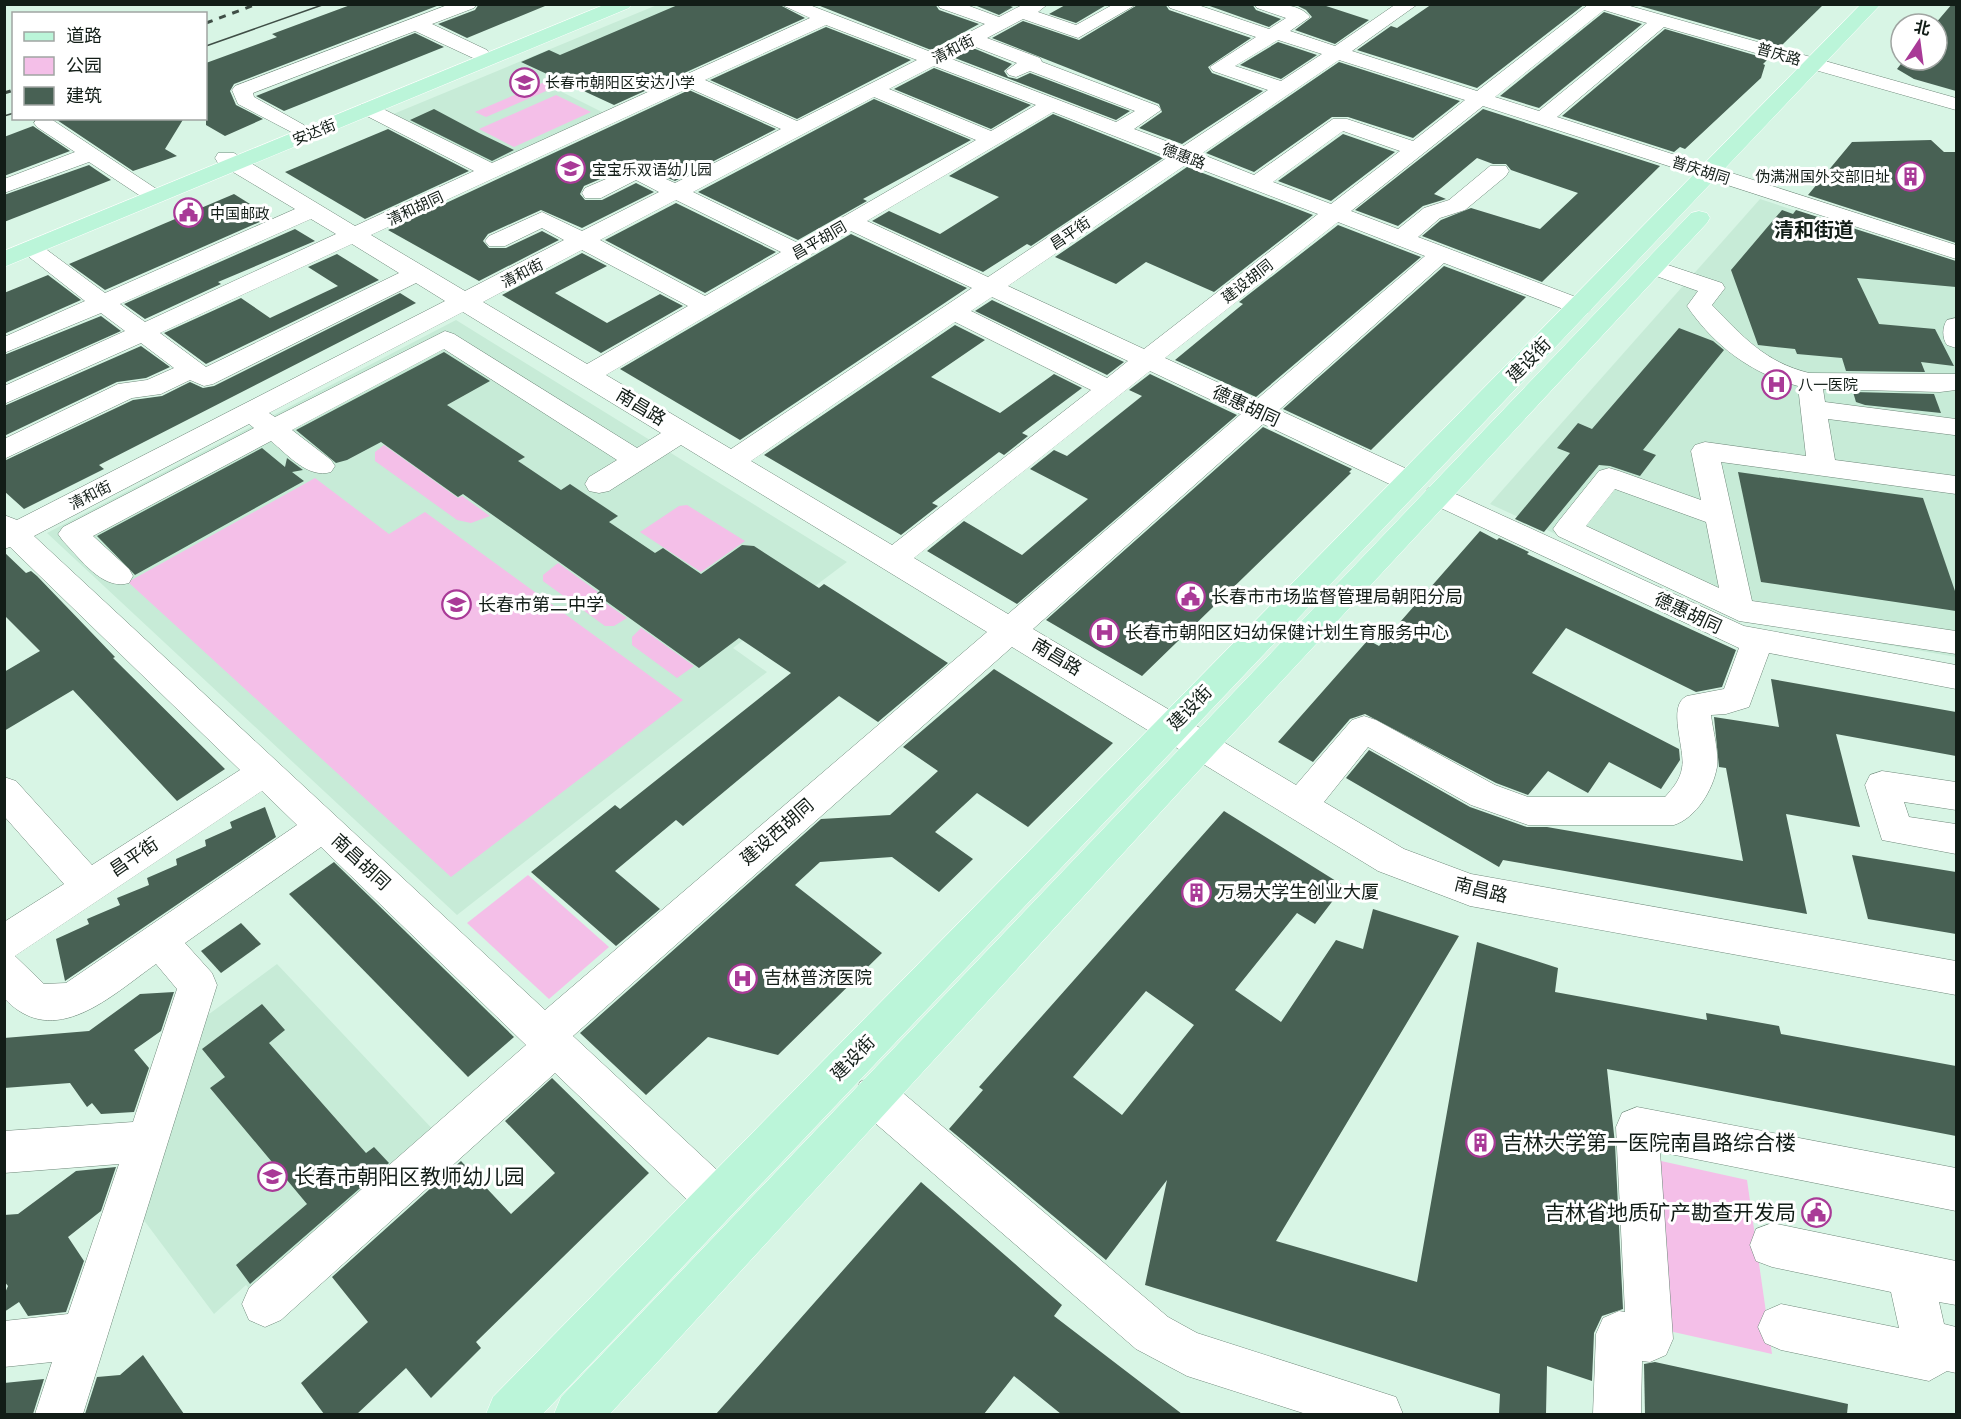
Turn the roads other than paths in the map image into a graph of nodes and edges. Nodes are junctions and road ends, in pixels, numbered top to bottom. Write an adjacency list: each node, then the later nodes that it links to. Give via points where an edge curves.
1 (468, 4): 18 (street)
2 (602, 4): 23 (main road, 安达街)
3 (623, 4): 34 (main road, 安达街)
4 (789, 4): 16 (street, 德惠路)
5 (946, 4): 19 (street)
6 (1128, 4): 14 (street, via 1078,32)
7 (1176, 4): 15 (street, 普庆胡同)
8 (1225, 4): 15 (street)
9 (1263, 4): 20 (street, via 1302,17)
10 (1409, 4): 22 (street, 昌平街)
11 (1601, 4): 17 (street, 普庆路); 31 (street, 建设胡同)
12 (1872, 4): 26 (main road, 建设街)
13 (1897, 4): 26 (main road, 建设街)
14 (1031, 9): 19 (street, 清和街)
15 (1208, 15): 20 (street, 普庆胡同)
16 (825, 18): 24 (street, 德惠路); 27 (street, 清和胡同)
17 (1660, 21): 26 (street, 普庆路); 35 (street)
18 (416, 24): 23 (street); 37 (street, via 242,90 245,100)
19 (1001, 24): 21 (street, 清和街)
20 (1274, 34): 22 (street, 普庆胡同); 29 (street, via 1220,67)
21 (972, 39): 24 (street, 清和街); 25 (street, via 1033,62)
22 (1338, 53): 29 (street, 昌平街); 31 (street, 普庆胡同)
23 (480, 54): 37 (main road, 安达街)
24 (933, 60): 28 (street, 德惠路); 30 (street, 清和街)
25 (1029, 64): 28 (street); 39 (street, via 1151,110)
26 (1827, 68): 32 (street, 普庆路); 47 (main road, 建设街)
27 (690, 81): 38 (street); 46 (street, 清和胡同)
28 (994, 83): 33 (street, 德惠路)
29 (1284, 89): 43 (street, 昌平街)
30 (874, 90): 38 (street, 清和街); 40 (street)
31 (1480, 99): 35 (street, 普庆胡同); 41 (street, 建设胡同)
32 (1956, 104)
33 (1051, 105): 39 (street, 德惠路); 40 (street, 昌平胡同)
34 (368, 109): 44 (main road, 安达街); 46 (street)
35 (1542, 119): 47 (street, 普庆胡同)
36 (44, 123): 42 (street)
37 (297, 129): 44 (main road, 安达街)
38 (799, 129): 51 (street, 清和街)
39 (1118, 130): 43 (street, 德惠路)
40 (993, 139): 55 (street, 昌平胡同)
41 (1416, 149): 48 (street, via 1340,123); 54 (street, 建设胡同)
42 (90, 154): 49 (street); 50 (street)
43 (1185, 156): 48 (street, 德惠路); 68 (street, 昌平街)
44 (231, 161): 50 (main road, 安达街); 53 (street, 南昌路); 61 (main road, 安达街)
45 (1498, 171): 57 (street, via 1457,205 1432,213)
46 (492, 172): 56 (street, 清和胡同)
47 (1722, 177): 63 (street, 普庆胡同); 66 (main road, 建设街); 72 (main road, 建设街)
48 (1257, 183): 54 (street, 德惠路)
49 (4, 187)
50 (147, 190): 60 (main road, 安达街)
51 (677, 192): 52 (street, via 636,172); 59 (street, 清和街); 62 (street)
52 (593, 193)
53 (313, 210): 56 (street, 南昌路); 69 (street)
54 (1334, 213): 57 (street, 德惠路); 78 (street, 建设胡同)
55 (850, 222): 62 (street, 昌平胡同); 68 (street, 德惠胡同)
56 (355, 236): 67 (street, 南昌路); 75 (street, 清和胡同)
57 (1401, 239): 64 (street, 德惠路)
58 (497, 241): 59 (street, via 542,219)
59 (584, 241): 70 (street, 清和街); 71 (street)
60 (4, 249)
61 (31, 249): 65 (main road, 安达街); 69 (street)
62 (798, 252): 71 (street, 昌平胡同)
63 (1956, 252)
64 (1441, 254): 72 (street, 德惠路); 86 (street, 建设西胡同)
65 (4, 260)
66 (1653, 267): 81 (street, via 1713,288 1699,306 1743,352 1767,367); 98 (main road, 建设街)
67 (418, 273): 70 (street, 南昌路); 79 (street, via 204,378)
68 (990, 287): 73 (street, 昌平街); 78 (street, 德惠胡同)
69 (102, 302): 75 (street); 77 (street)
70 (465, 302): 80 (street, 南昌路); 87 (street, 清和街)
71 (706, 306): 80 (street, 昌平胡同)
72 (1580, 307): 98 (main road, 建设街)
73 (953, 312): 83 (street); 93 (street, 昌平街)
74 (1956, 325): 76 (street)
75 (143, 333): 79 (street); 84 (street, 清和胡同)
76 (1956, 340)
77 (4, 346)
78 (1146, 360): 83 (street, 建设胡同); 86 (street, 德惠胡同)
79 (192, 369): 91 (street, via 152,388 127,390)
80 (587, 375): 90 (street, 南昌路)
81 (1809, 381): 82 (street); 85 (street)
82 (1948, 383): 89 (street)
83 (1110, 389): 101 (street, 建设胡同)
84 (4, 396)
85 (1813, 409): 89 (street); 95 (street)
86 (1259, 412): 98 (street, 德惠胡同); 104 (street, 建设西胡同)
87 (250, 413): 88 (street); 100 (street, 清和街)
88 (273, 429): 92 (street, via 445,339); 94 (street); 102 (street, via 73,534)
89 (1955, 429)
90 (682, 432): 92 (street); 93 (street, 南昌路)
91 (4, 450)
92 (637, 460): 96 (street)
93 (731, 462): 101 (street, 南昌路)
94 (321, 466)
95 (1822, 467): 97 (street); 99 (street, via 1705,451)
96 (599, 484)
97 (1956, 486)
98 (1424, 489): 105 (street, 德惠胡同); 108 (main road, 建设街); 109 (main road, 建设街)
99 (1720, 517): 103 (street); 103 (street, via 1610,477 1568,529)
100 (8, 533): 110 (street, 南昌胡同)
101 (893, 559): 104 (street, 南昌路)
102 (118, 576)
103 (1739, 610): 106 (street)
104 (1010, 629): 108 (street, 南昌路); 121 (street, 建设西胡同)
105 (1757, 642): 107 (street, 德惠胡同); 113 (street, via 1737,698 1693,707 1700,766 1692,789 1674,811 1528,812 1483,795 1364,729)
106 (1956, 643)
107 (1956, 676)
108 (1172, 726): 109 (street, 南昌路); 126 (main road, 建设街)
109 (1202, 745): 113 (street, 南昌路); 122 (main road, 建设街)
110 (264, 771): 114 (street, 南昌胡同); 116 (street, 昌平街)
111 (4, 791): 116 (street)
112 (1956, 796): 115 (street, via 1882,785 1895,830)
113 (1300, 805): 120 (street, 南昌路, via 1391,860 1470,890)
114 (323, 826): 117 (street); 121 (street, 南昌胡同)
115 (1956, 839)
116 (89, 887): 118 (street, 昌平街)
117 (159, 941): 119 (street, via 75,999 55,1004 38,1003 25,995); 123 (street, via 198,986)
118 (4, 943)
119 (4, 969)
120 (1956, 978)
121 (550, 1041): 126 (street, 南昌胡同); 130 (street, 建设西胡同)
122 (875, 1096): 137 (main road, 建设街); 138 (street, via 1152,1333 1187,1353)
123 (148, 1141): 124 (street); 132 (street)
124 (4, 1152)
125 (1956, 1190): 139 (street, via 1636,1128 1650,1340 1619,1334)
126 (717, 1199): 136 (main road, 建设街)
127 (1772, 1245): 128 (street)
128 (1909, 1273): 129 (street); 134 (street)
129 (1956, 1283)
130 (265, 1304)
131 (1781, 1327): 134 (street, via 1929,1358)
132 (85, 1336): 133 (street); 135 (street)
133 (4, 1344)
134 (1941, 1347)
135 (59, 1414)
136 (510, 1414)
137 (578, 1414)
138 (1378, 1414)
139 (1617, 1414)

